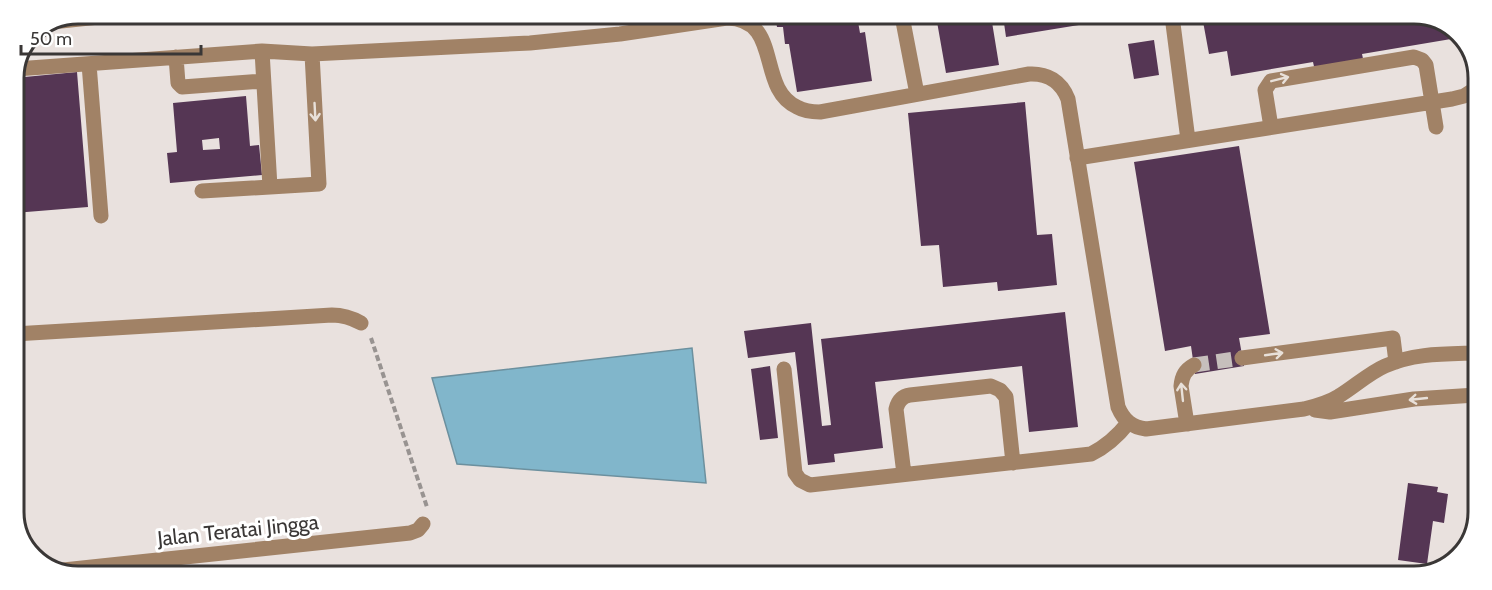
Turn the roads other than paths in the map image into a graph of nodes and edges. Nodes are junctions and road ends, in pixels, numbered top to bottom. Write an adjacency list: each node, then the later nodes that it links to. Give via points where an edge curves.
1 (687, 24): 6 (street, via 531,43)
2 (750, 24): 12 (street, via 759,33 777,88 796,107 820,112)
3 (904, 24): 12 (street)
4 (1173, 24): 16 (street)
5 (262, 51): 6 (street); 7 (street); 10 (street)
6 (312, 54): 18 (street, one-way to 18, via 319,184)
7 (176, 57): 8 (street); 10 (street, via 178,83 182,87)
8 (89, 63): 9 (street); 20 (street)
9 (25, 68)
10 (263, 81): 18 (street)
11 (1468, 93): 13 (street)
12 (917, 94): 17 (street, via 1029,74 1047,75 1068,99)
13 (1433, 102): 14 (street); 14 (street, one-way to 13, via 1265,90 1271,81 1414,57 1426,65); 15 (street)
14 (1271, 127): 16 (street)
15 (1436, 127)
16 (1188, 140): 17 (street)
17 (1077, 158): 30 (street, via 1118,407)
18 (270, 187): 19 (street)
19 (202, 191)
20 (101, 216)
21 (361, 322): 22 (street, via 332,315)
22 (24, 332)
23 (1468, 354): 25 (street, via 1438,354)
24 (1242, 358): 25 (street, one-way to 25, via 1393,338)
25 (1396, 362): 29 (street, via 1340,396)
26 (1194, 365): 31 (street, one-way to 26, via 1181,386)
27 (784, 369): 33 (street, via 795,473 800,480 810,485)
28 (1468, 396): 29 (street, one-way to 29, via 1329,412)
29 (1304, 409): 31 (street)
30 (1128, 423): 31 (street, via 1146,429); 32 (street, via 1112,441 1091,454)
31 (1186, 424)
32 (1013, 462): 33 (street); 33 (street, via 1006,397 990,386 901,399 896,409)
33 (904, 474)
34 (423, 524): 35 (street, Jalan Teratai Jingga, via 410,533)
35 (101, 566)

